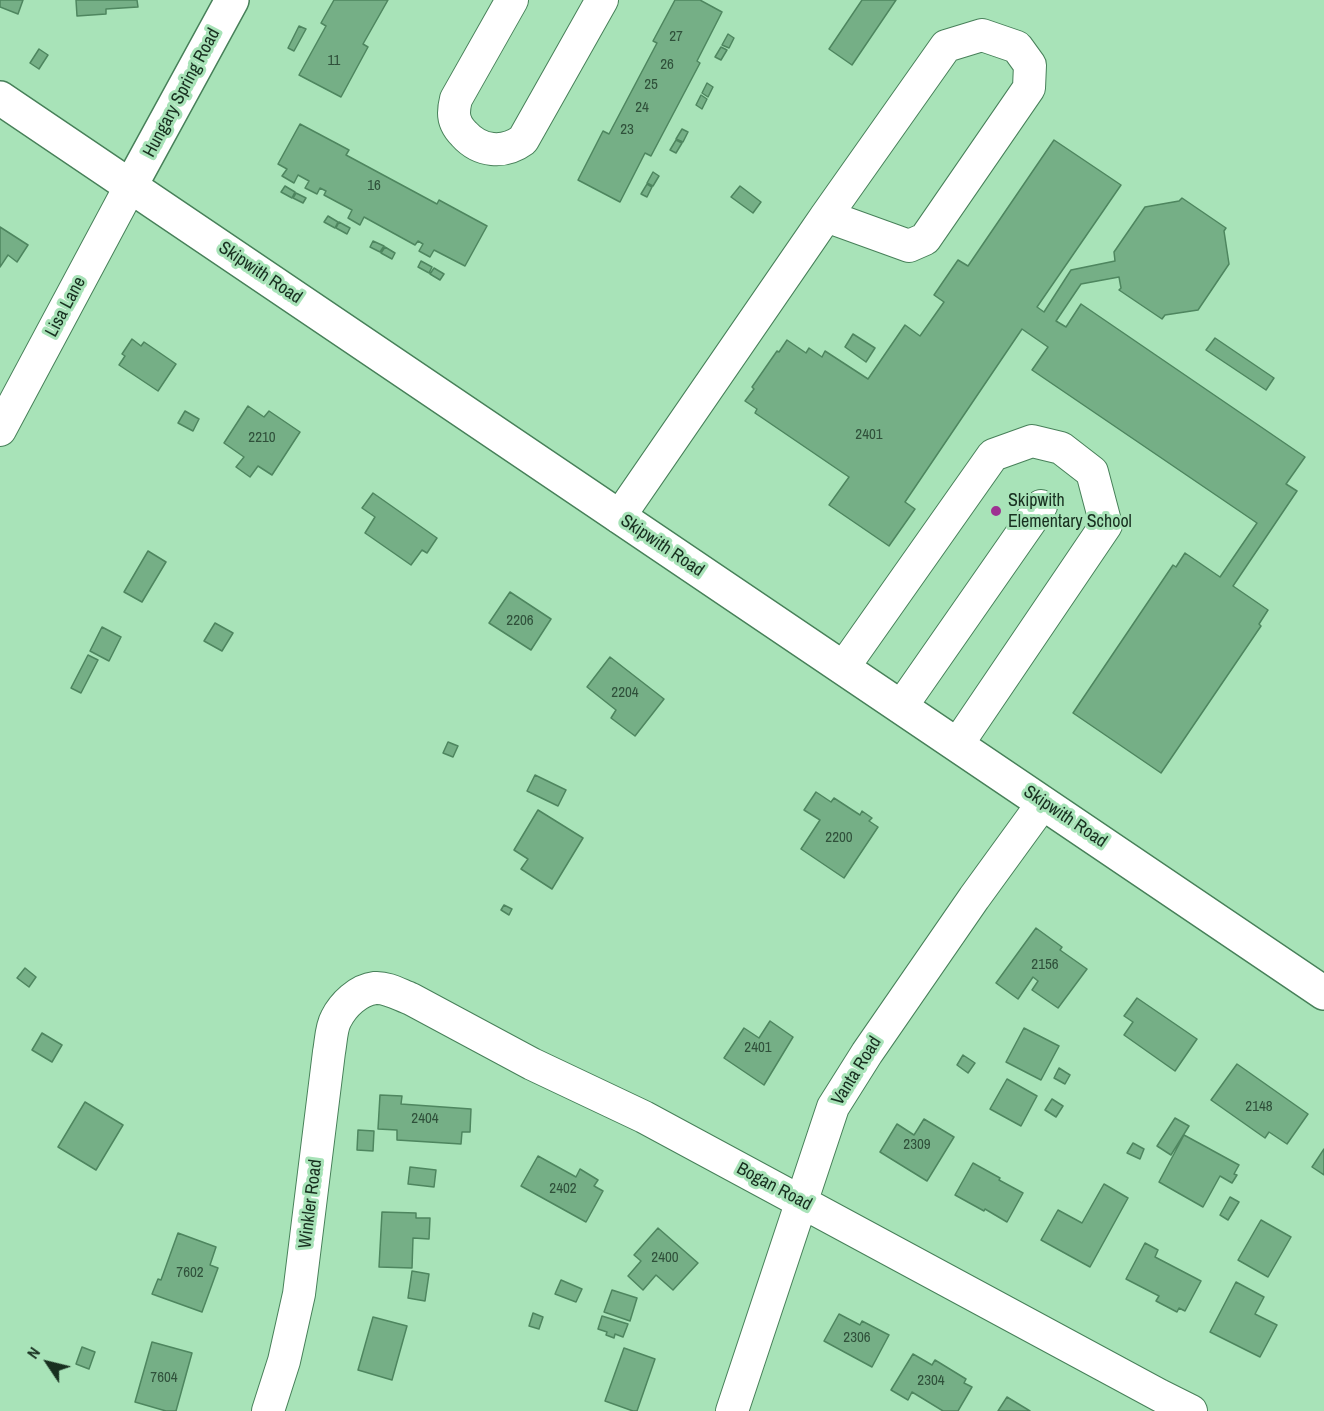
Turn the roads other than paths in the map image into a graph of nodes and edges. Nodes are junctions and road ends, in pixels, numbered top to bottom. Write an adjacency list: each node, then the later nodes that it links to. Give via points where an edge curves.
1 (232, 0): 5 (main road, Hungary Spring Road)
2 (512, 0): 3 (street, via 456,99 454,114 459,129 486,149 510,148 524,140)
3 (602, 0)
4 (0, 98): 5 (main road, Skipwith Road)
5 (132, 185): 7 (street, Lisa Lane); 9 (main road, Skipwith Road)
6 (826, 216): 6 (street, via 909,246 925,239 1029,88 1030,65 1017,47 982,35 946,46); 9 (street)
7 (0, 430)
8 (1041, 506): 11 (street)
9 (619, 517): 10 (main road, Skipwith Road)
10 (843, 668): 11 (main road, Skipwith Road); 12 (street, via 993,455 1032,441 1061,448 1092,472 1106,525)
11 (901, 707): 12 (main road, Skipwith Road)
12 (957, 745): 13 (main road, Skipwith Road)
13 (1043, 803): 14 (main road, Skipwith Road); 16 (street, Vanta Road, via 833,1107)
14 (1324, 993)
15 (351, 999): 16 (street, Bogan Road, via 376,988 411,999); 17 (street, Winkler Road, via 335,1020 299,1294)
16 (801, 1202): 18 (street, Vanta Road); 19 (street, Bogan Road)
17 (268, 1411)
18 (732, 1411)
19 (1191, 1411)

